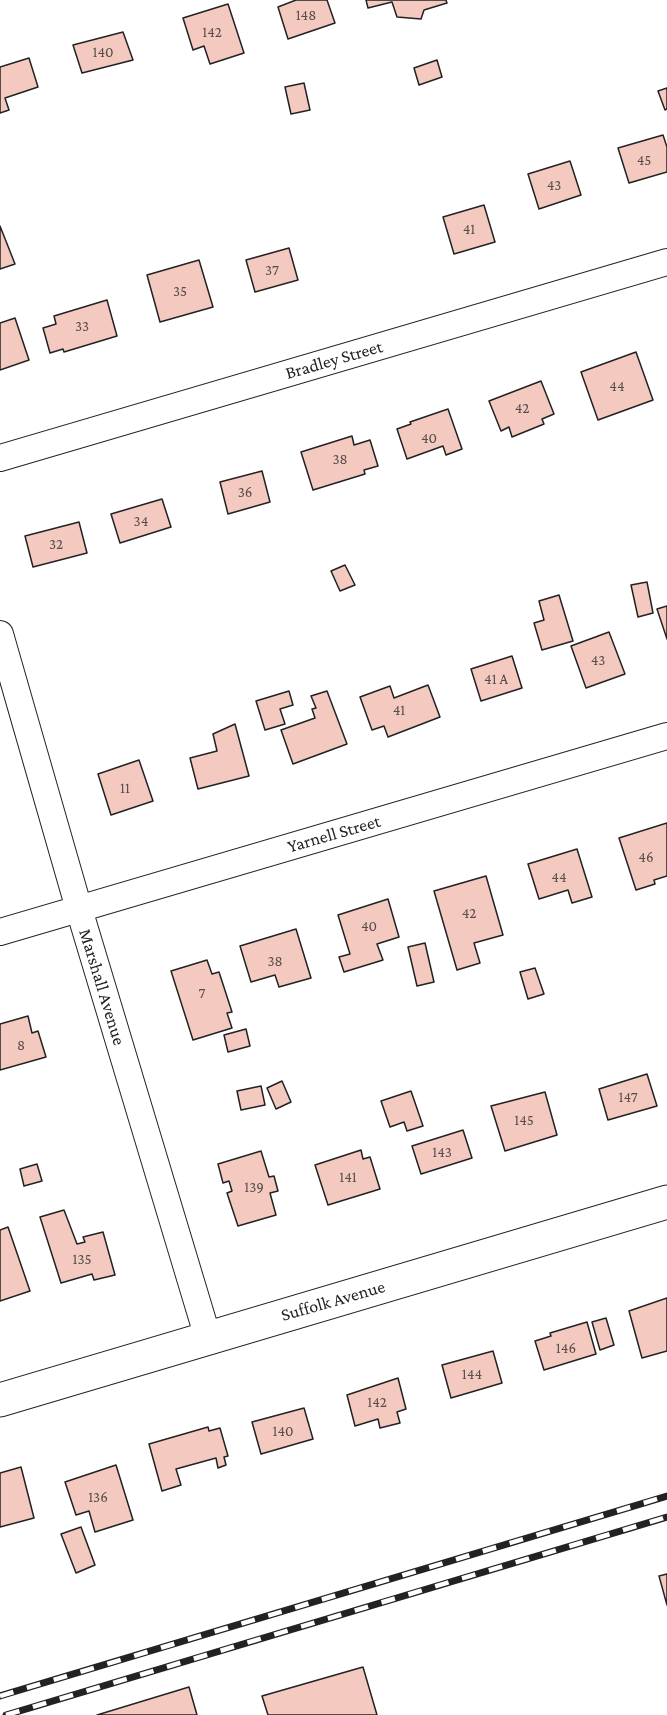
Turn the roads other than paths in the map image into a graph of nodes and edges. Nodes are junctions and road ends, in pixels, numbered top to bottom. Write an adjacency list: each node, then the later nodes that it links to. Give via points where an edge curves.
1 (667, 262): 2 (street, Bradley Street)
2 (0, 458)
3 (0, 634): 5 (street, Marshall Avenue)
4 (667, 736): 5 (street, Yarnell Street)
5 (79, 909): 6 (street, Yarnell Street); 8 (street, Marshall Avenue)
6 (0, 932)
7 (667, 1202): 8 (street, Suffolk Avenue)
8 (208, 1338): 9 (street, Suffolk Avenue)
9 (0, 1400)

